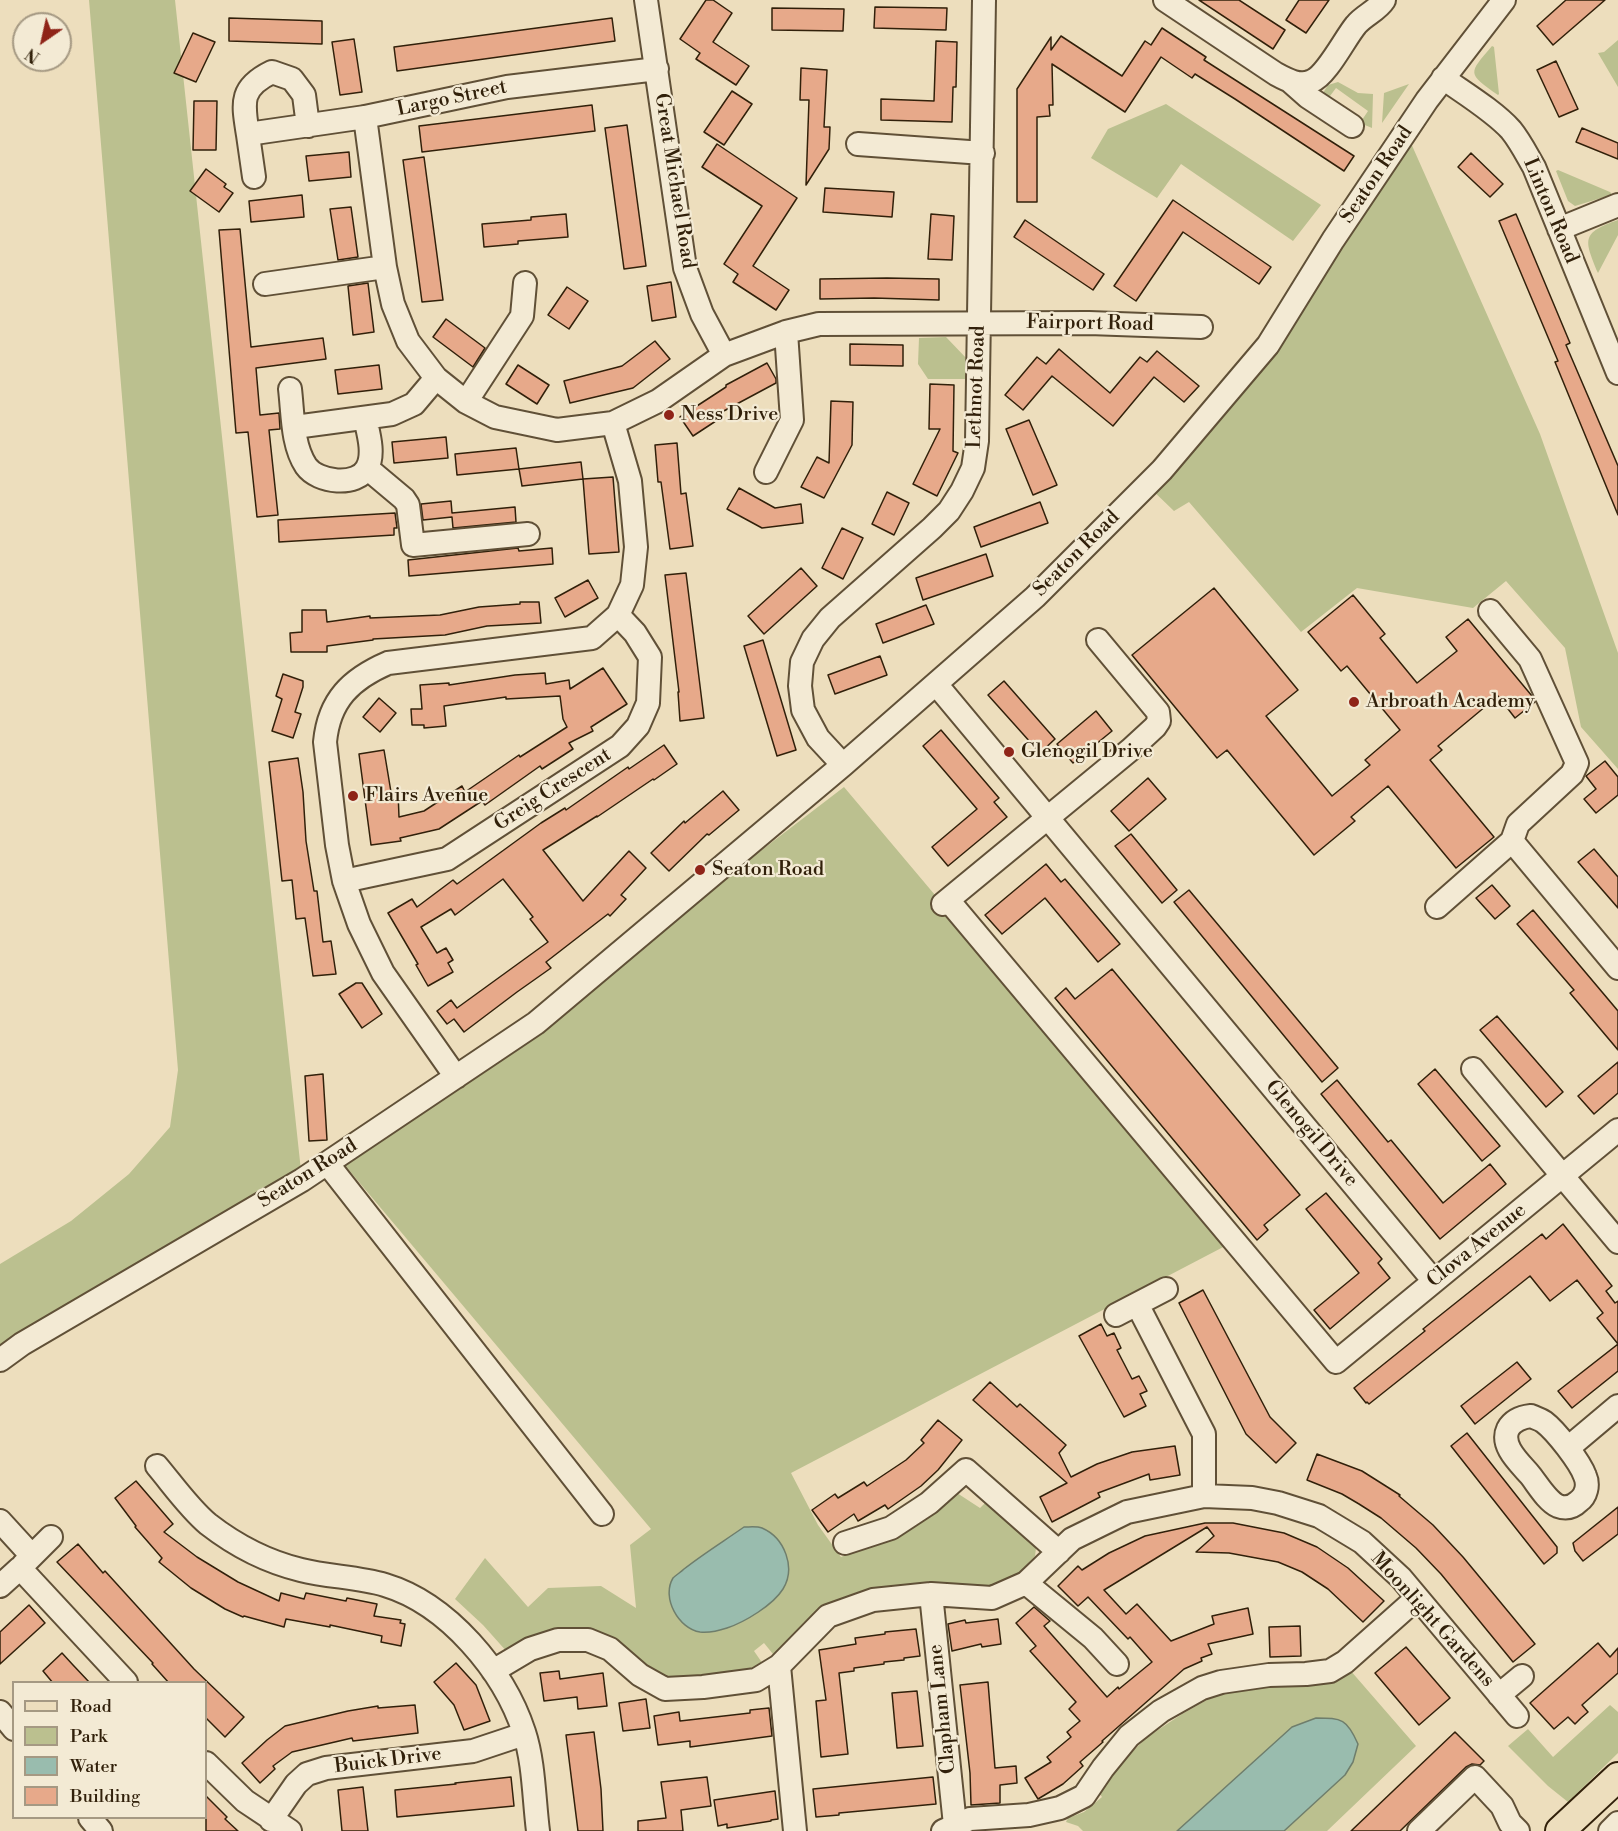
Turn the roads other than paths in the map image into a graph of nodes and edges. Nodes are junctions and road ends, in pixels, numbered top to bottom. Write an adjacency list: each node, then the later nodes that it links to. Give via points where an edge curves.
1 (646, 0): 6 (street, Great Michael Road)
2 (984, 0): 14 (street, Lethnot Road)
3 (1165, 0): 8 (street)
4 (1384, 0): 8 (street, via 1354,27 1321,75 1312,82)
5 (1504, 0): 7 (street, Seaton Road)
6 (657, 69): 9 (street, Largo Street, via 507,87); 24 (street, Great Michael Road, via 685,268 702,314)
7 (1443, 78): 17 (street, Linton Road, via 1511,130 1533,167); 38 (street, Seaton Road, via 1268,345 1162,470 1035,597)
8 (1291, 82): 11 (street)
9 (365, 117): 10 (street, Largo Street); 18 (street)
10 (308, 126): 12 (street, Largo Street); 12 (street, via 304,94 292,79 272,72 258,79 248,91 243,107)
11 (1352, 126)
12 (248, 134): 15 (street)
13 (858, 144): 14 (street)
14 (983, 153): 21 (street, Lethnot Road)
15 (254, 177)
16 (1618, 205): 17 (street)
17 (1559, 228): 25 (street, Linton Road)
18 (385, 267): 20 (street); 26 (street, via 393,304 408,341)
19 (525, 283): 28 (street, via 522,316)
20 (265, 284)
21 (979, 323): 22 (street, Fairport Road); 23 (street, via 819,324); 39 (street, Lethnot Road, via 977,441 973,468 962,491 932,528 830,618 813,639 802,662 803,710 818,738)
22 (1201, 327)
23 (786, 332): 24 (street); 33 (street, via 792,420)
24 (724, 355): 30 (street, via 658,401)
25 (1618, 373)
26 (436, 378): 28 (street); 29 (street, via 414,405 392,414)
27 (290, 390): 31 (street)
28 (466, 402): 30 (street, via 495,417 557,430)
29 (365, 417): 31 (street); 32 (street, via 371,455)
30 (613, 423): 36 (street, via 630,481 636,547 632,585)
31 (295, 428): 32 (street, via 303,460 308,469 323,479 346,481)
32 (368, 468): 34 (street, via 408,505 413,545)
33 (766, 472)
34 (528, 534)
35 (1490, 611): 41 (street, via 1530,659 1577,763 1572,774 1518,824)
36 (618, 615): 42 (street, Greig Crescent, via 650,657 648,703 638,726 620,746 447,859); 42 (street, via 592,638 388,663 353,683 333,710 325,742)
37 (1098, 640): 40 (street, via 1158,712 1159,721)
38 (936, 684): 39 (street, Seaton Road); 40 (street, Glenogil Drive)
39 (843, 765): 46 (street, Seaton Road, via 536,1023)
40 (1048, 818): 51 (street, Glenogil Drive); 51 (street, Clova Avenue, via 945,902 1336,1362)
41 (1512, 841): 43 (street); 44 (street)
42 (344, 881): 46 (street, via 383,974)
43 (1437, 907)
44 (1618, 968)
45 (1473, 1069): 49 (street)
46 (456, 1077): 48 (street, Seaton Road)
47 (1618, 1130): 49 (street, Clova Avenue)
48 (327, 1163): 55 (street, Seaton Road); 60 (street)
49 (1563, 1176): 50 (street); 51 (street, Clova Avenue)
50 (1618, 1242)
51 (1433, 1280)
52 (1166, 1289): 53 (street)
53 (1137, 1304): 54 (street); 59 (street, via 1204,1434)
54 (1116, 1316)
55 (0, 1360)
56 (1618, 1406): 57 (street)
57 (1568, 1448)
58 (158, 1466): 72 (street, via 207,1523 240,1546 300,1570 365,1580 420,1601 450,1622)
59 (1204, 1496): 64 (street, Moonlight Gardens, via 1126,1512 1072,1539); 69 (street, Moonlight Gardens, via 1252,1498 1319,1516 1362,1542)
60 (602, 1514)
61 (0, 1521): 65 (street)
62 (51, 1538): 65 (street)
63 (845, 1543): 64 (street, via 891,1528 929,1503 966,1470)
64 (1059, 1552): 66 (street, Moonlight Gardens)
65 (26, 1562): 67 (street); 74 (street)
66 (1026, 1583): 68 (street, Moonlight Gardens, via 992,1598); 70 (street, via 1093,1638)
67 (0, 1586)
68 (931, 1594): 71 (street, Moonlight Gardens, via 873,1600 828,1616); 85 (street, Clapham Lane)
69 (1417, 1598): 75 (street, Moonlight Gardens); 85 (street, via 1330,1671 1269,1674 1221,1682 1161,1711 1129,1736 1084,1796 1060,1808 1029,1815 970,1819)
70 (1117, 1664)
71 (779, 1666): 72 (street, Moonlight Gardens, via 756,1680 665,1689 640,1675 610,1649 588,1640 558,1640 530,1649); 88 (street)
72 (493, 1671): 79 (street, via 507,1692)
73 (1522, 1676): 75 (street)
74 (124, 1681)
75 (1499, 1695): 77 (street, Moonlight Gardens)
76 (0, 1712): 78 (street)
77 (1517, 1716)
78 (12, 1727)
79 (524, 1734): 84 (street, Buick Drive, via 473,1751 326,1768 307,1774 296,1784); 87 (street)
80 (207, 1764): 84 (street, Buick Drive, via 245,1801)
81 (1618, 1777): 91 (main road)
82 (91, 1819): 86 (street)
83 (1618, 1823): 92 (street)
84 (281, 1826)
85 (949, 1828)
86 (101, 1831)
87 (538, 1831)
88 (795, 1831)
89 (1419, 1831): 90 (street, via 1475,1777 1502,1806)
90 (1518, 1831)
91 (1560, 1831)
92 (1610, 1831)

